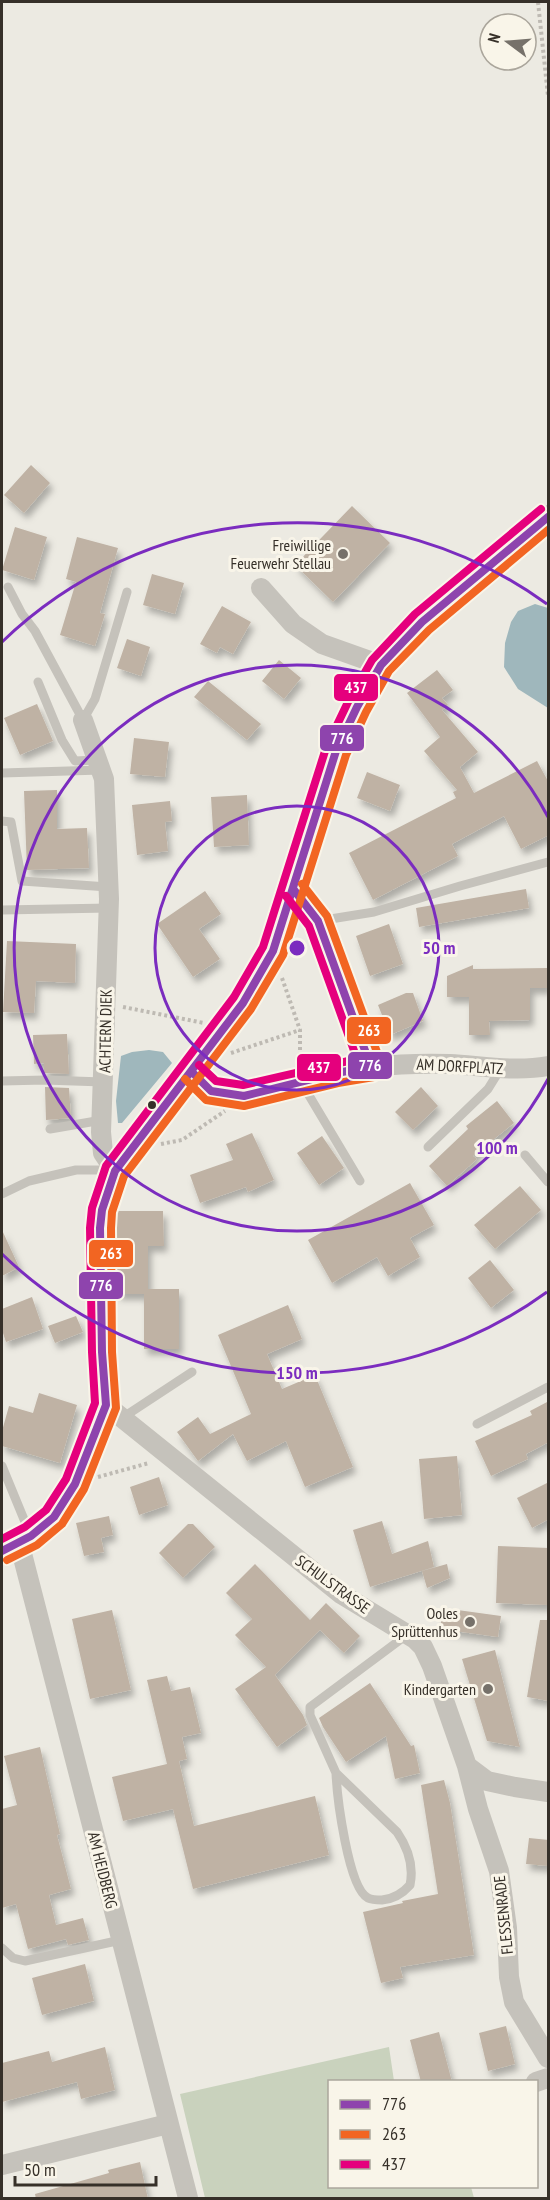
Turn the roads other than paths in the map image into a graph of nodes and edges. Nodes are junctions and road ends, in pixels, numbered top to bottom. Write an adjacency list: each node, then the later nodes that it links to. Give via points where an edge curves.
1 (549, 517): 5 (street, via 422,622)
2 (8, 587): 7 (lane, ACHTERN DIEK)
3 (261, 588): 5 (street, via 293,624 322,644)
4 (127, 592): 7 (lane, via 95,699)
5 (381, 665): 13 (street, via 336,751)
6 (38, 682): 8 (lane, via 75,761)
7 (83, 720): 8 (street, ACHTERN DIEK)
8 (99, 765): 9 (lane); 12 (street, ACHTERN DIEK, via 104,779)
9 (2, 773)
10 (2, 821): 12 (lane, via 11,822 22,881)
11 (549, 862): 16 (lane, via 374,912)
12 (108, 887): 14 (street, ACHTERN DIEK)
13 (294, 890): 16 (street); 20 (street, via 273,951 243,1003)
14 (109, 908): 15 (lane); 22 (street, ACHTERN DIEK)
15 (2, 910)
16 (318, 921): 18 (street)
17 (549, 1066): 19 (street, AM DORFPLATZ)
18 (371, 1067): 19 (street, AM DORFPLATZ, via 404,1064); 23 (street, AM DORFPLATZ)
19 (501, 1068): 26 (lane, via 488,1089)
20 (192, 1072): 23 (street, AM DORFPLATZ, via 211,1091 244,1096); 28 (street)
21 (2, 1081): 22 (lane)
22 (103, 1082): 24 (street, ACHTERN DIEK)
23 (301, 1082): 29 (lane)
24 (102, 1120): 25 (lane); 28 (street, ACHTERN DIEK, via 103,1153)
25 (50, 1129)
26 (428, 1147)
27 (525, 1155): 30 (lane)
28 (115, 1170): 31 (lane, via 76,1170 29,1181); 34 (street, via 100,1228 102,1352)
29 (360, 1180)
30 (549, 1182)
31 (2, 1194)
32 (192, 1372): 34 (lane)
33 (549, 1387): 35 (lane)
34 (114, 1411): 37 (street, via 54,1517); 38 (street, SCHULSTRASSE, via 341,1594)
35 (477, 1424)
36 (2, 1466): 37 (lane)
37 (17, 1543): 42 (street, AM HEIDBERG)
38 (408, 1634): 39 (street, SCHULSTRASSE, via 423,1647 432,1666); 40 (lane, via 310,1707)
39 (467, 1766): 41 (street, via 487,1781); 44 (street, FLESSENRADE, via 500,1871 514,2002)
40 (336, 1773): 40 (lane, via 398,1832 405,1844 412,1874 410,1885 391,1899 367,1898 356,1881 338,1804)
41 (549, 1792)
42 (121, 1940): 43 (lane, via 25,1961 13,1958); 45 (street, AM HEIDBERG)
43 (2, 1948)
44 (549, 2058)
45 (168, 2124): 46 (street); 47 (street, AM HEIDBERG)
46 (2, 2165)
47 (188, 2199)

